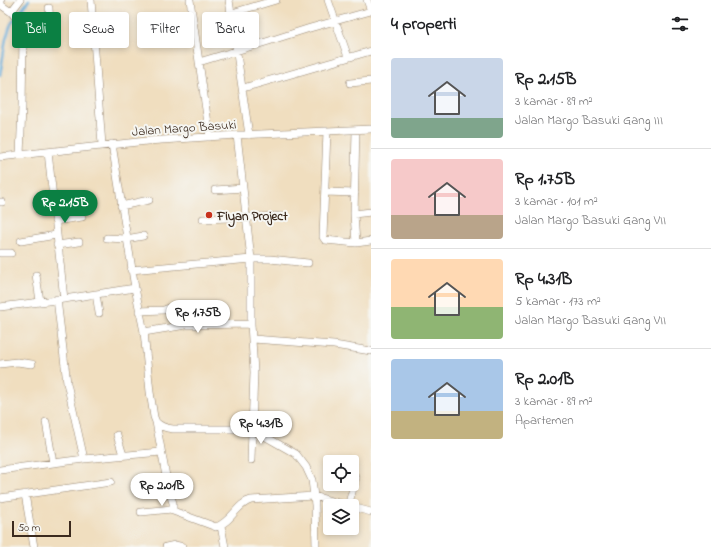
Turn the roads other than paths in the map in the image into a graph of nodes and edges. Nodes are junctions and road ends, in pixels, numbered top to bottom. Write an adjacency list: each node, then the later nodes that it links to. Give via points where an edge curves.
1 (1, 0): 11 (street, via 1,5)
2 (20, 0): 11 (street)
3 (91, 0): 32 (street)
4 (190, 0): 21 (street)
5 (229, 0): 13 (street)
6 (276, 0): 14 (street)
7 (328, 0): 15 (street)
8 (367, 0): 10 (street)
9 (49, 8): 12 (street)
10 (371, 11): 15 (street)
11 (11, 12)
12 (49, 12)
13 (232, 12)
14 (235, 12)
15 (336, 21): 18 (street); 20 (street)
16 (23, 48): 34 (street)
17 (236, 48): 18 (street)
18 (236, 51): 21 (street); 24 (street)
19 (371, 51): 20 (street)
20 (348, 57): 24 (street)
21 (198, 62): 30 (street)
22 (371, 81): 23 (street)
23 (350, 83)
24 (243, 88): 29 (street)
25 (371, 129): 26 (street, Jalan Margo Basuki)
26 (356, 130): 27 (street, Jalan Margo Basuki); 39 (street)
27 (327, 131): 29 (street, Jalan Margo Basuki); 38 (street)
28 (237, 135): 29 (street, Jalan Margo Basuki); 30 (street, Jalan Margo Basuki); 36 (street)
29 (249, 135)
30 (210, 137): 31 (street, Jalan Margo Basuki)
31 (112, 144): 32 (street, Jalan Margo Basuki); 41 (street, via 120,179)
32 (102, 145): 33 (street, Jalan Margo Basuki)
33 (48, 152): 34 (street, Jalan Margo Basuki); 48 (street)
34 (20, 155): 35 (street, Jalan Margo Basuki)
35 (0, 157)
36 (243, 188): 37 (street); 46 (street)
37 (215, 190)
38 (326, 192): 39 (street); 56 (street, via 325,240)
39 (355, 193): 43 (street)
40 (149, 200): 41 (street)
41 (121, 206): 52 (street)
42 (371, 212): 43 (street)
43 (354, 214): 56 (street)
44 (282, 216): 46 (street)
45 (82, 217): 48 (street)
46 (245, 218): 47 (street); 60 (street)
47 (203, 219)
48 (55, 222): 49 (street)
49 (56, 235): 53 (street); 57 (street)
50 (143, 236): 52 (street)
51 (107, 238): 52 (street)
52 (126, 239): 62 (street)
53 (21, 241)
54 (371, 241): 56 (street)
55 (79, 242): 57 (street)
56 (356, 243)
57 (57, 245): 66 (street)
58 (0, 253): 59 (street)
59 (11, 253)
60 (251, 259): 61 (street); 62 (street); 72 (street)
61 (308, 263)
62 (132, 270): 64 (street)
63 (36, 275): 67 (street)
64 (134, 288): 65 (street); 70 (street)
65 (96, 294): 66 (street); 71 (street)
66 (60, 299): 67 (street); 84 (street, via 67,383)
67 (40, 301): 68 (street)
68 (0, 307)
69 (169, 308): 70 (street)
70 (139, 311): 73 (street)
71 (99, 313)
72 (251, 324): 73 (street, via 186,325); 74 (street)
73 (144, 332): 79 (street)
74 (253, 339): 75 (street); 80 (street)
75 (371, 351)
76 (0, 364): 77 (street)
77 (32, 364)
78 (46, 422): 86 (street)
79 (156, 422): 80 (street, via 173,429); 82 (street)
80 (252, 429): 85 (street); 90 (street, via 299,457 312,477)
81 (117, 435): 83 (street)
82 (161, 452): 83 (street); 93 (street, via 173,503)
83 (123, 455): 84 (street)
84 (84, 459): 86 (street)
85 (251, 460)
86 (54, 463): 87 (street)
87 (0, 470)
88 (110, 482): 89 (street)
89 (25, 494): 91 (street); 98 (street)
90 (314, 496): 92 (street); 97 (street, via 249,500); 102 (street)
91 (0, 498)
92 (324, 499)
93 (172, 509): 95 (street); 97 (street, via 215,527)
94 (359, 509): 96 (street)
95 (141, 512)
96 (371, 512)
97 (221, 526): 101 (street)
98 (34, 547)
99 (166, 547): 100 (street)
100 (183, 547)
101 (225, 547)
102 (316, 547)

